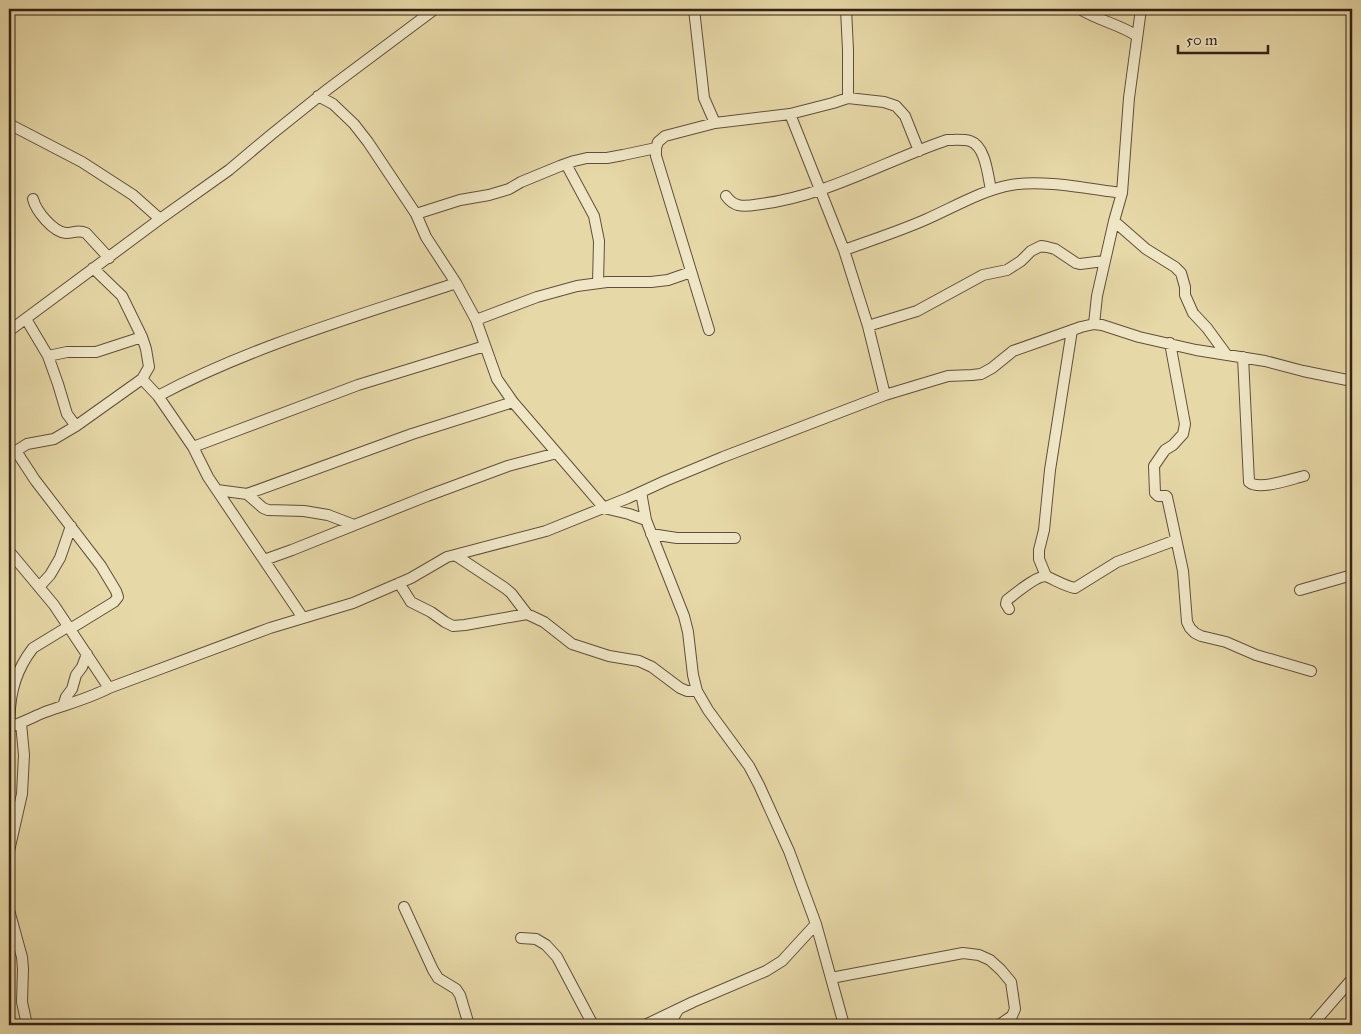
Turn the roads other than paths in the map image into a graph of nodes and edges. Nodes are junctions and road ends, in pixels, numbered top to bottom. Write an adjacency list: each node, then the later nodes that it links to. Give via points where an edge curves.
1 (435, 9): 7 (street)
2 (694, 9): 10 (street, via 704,98)
3 (846, 9): 8 (street)
4 (1080, 9): 6 (street)
5 (1142, 10): 6 (street)
6 (1137, 36): 17 (street)
7 (318, 96): 20 (street, via 333,104 354,124); 21 (street, via 229,170)
8 (848, 98): 9 (street); 13 (street, via 896,106 905,116)
9 (790, 114): 10 (street); 15 (street)
10 (715, 123): 12 (street, via 665,136)
11 (9, 124): 21 (street, via 82,162 133,195)
12 (656, 148): 14 (street); 27 (street)
13 (919, 151): 15 (street); 16 (street, via 947,140 973,142 983,154)
14 (566, 164): 20 (street, via 509,189); 29 (street, via 594,216 598,241)
15 (820, 190): 18 (street, via 773,203 744,206 736,205); 23 (street)
16 (991, 190): 17 (street, via 1027,183); 23 (street)
17 (1122, 193): 22 (street)
18 (726, 196)
19 (33, 199): 24 (street, via 39,212 53,227 64,233 76,230 86,233)
20 (416, 214): 28 (street, via 426,237)
21 (160, 219): 24 (street)
22 (1114, 221): 25 (street); 40 (street, via 1146,250 1181,273 1193,313)
23 (844, 250): 33 (street)
24 (109, 258): 26 (street)
25 (1104, 261): 32 (street); 33 (street, via 1080,264 1054,249 1040,246 1007,270 983,275 917,311)
26 (93, 268): 30 (street); 37 (street, via 122,296)
27 (691, 272): 29 (street, via 668,280); 34 (street)
28 (456, 283): 31 (street); 46 (street, via 268,347)
29 (598, 283): 31 (street, via 537,297)
30 (26, 319): 36 (street); 41 (street)
31 (476, 320): 39 (street)
32 (1094, 324): 35 (street); 38 (street)
33 (868, 326): 45 (street)
34 (709, 330)
35 (1072, 330): 45 (street, via 1013,351 981,374 948,376); 67 (street, via 1039,550)
36 (9, 331)
37 (142, 337): 41 (street, via 96,352); 43 (street, via 149,367)
38 (1170, 343): 40 (street); 62 (street, via 1185,424 1183,434 1165,450 1154,466 1156,493 1167,497)
39 (485, 346): 47 (street, via 497,379); 49 (street, via 358,385)
40 (1226, 354): 42 (street)
41 (48, 356): 48 (street, via 67,414)
42 (1243, 357): 44 (street); 52 (street, via 1249,482 1263,486)
43 (142, 379): 46 (street); 48 (street)
44 (1352, 382)
45 (885, 395): 54 (street)
46 (158, 396): 49 (street)
47 (513, 402): 50 (street); 55 (street, via 412,434)
48 (76, 426): 51 (street, via 54,438 27,444)
49 (193, 448): 53 (street)
50 (557, 453): 56 (street); 58 (street, via 508,466)
51 (12, 454): 59 (street)
52 (1304, 476)
53 (217, 490): 55 (street); 65 (street)
54 (641, 492): 56 (street); 57 (street)
55 (247, 494): 58 (street, via 268,510 328,515)
56 (604, 508): 57 (street); 64 (street, via 546,531)
57 (646, 520): 60 (street)
58 (354, 525): 65 (street)
59 (71, 526): 69 (street, via 60,558); 74 (street, via 101,566 118,597)
60 (651, 534): 61 (street, via 678,538); 78 (street, via 684,616)
61 (735, 538)
62 (1176, 540): 67 (street, via 1118,562 1075,588); 76 (street, via 1183,571 1187,622 1195,633)
63 (9, 551): 69 (street)
64 (456, 555): 68 (street); 72 (street, via 511,593)
65 (264, 560): 73 (street)
66 (1352, 575): 70 (street)
67 (1046, 576): 71 (street, via 1038,577 1007,600)
68 (399, 583): 72 (street, via 411,602 453,626); 73 (street, via 353,603)
69 (39, 586): 74 (street)
70 (1300, 590)
71 (1009, 609)
72 (527, 614): 78 (street, via 544,622 572,644 609,656 639,661 652,666 680,688)
73 (303, 618): 77 (street)
74 (69, 628): 75 (street); 81 (street, via 29,653 10,695)
75 (87, 654): 77 (street); 79 (street)
76 (1311, 672)
77 (109, 688): 79 (street)
78 (697, 691): 85 (street, via 759,785 789,851)
79 (63, 706): 80 (street)
80 (21, 723): 81 (street); 82 (street, via 24,754 22,794)
81 (9, 727)
82 (9, 851)
83 (404, 907): 92 (street, via 438,978 460,995)
84 (9, 910): 86 (street)
85 (816, 924): 88 (street); 90 (street, via 782,961 766,972)
86 (11, 927): 91 (street, via 22,957 22,1002)
87 (521, 938): 93 (street, via 536,939 556,957)
88 (831, 978): 96 (street); 97 (street, via 963,953 979,955 990,960 1011,982 1015,1009 1012,1016)
89 (1352, 979): 98 (street)
90 (678, 1010): 94 (street); 95 (street)
91 (27, 1025)
92 (469, 1025)
93 (592, 1025)
94 (645, 1025)
95 (669, 1025)
96 (844, 1025)
97 (999, 1025)
98 (1312, 1025)

